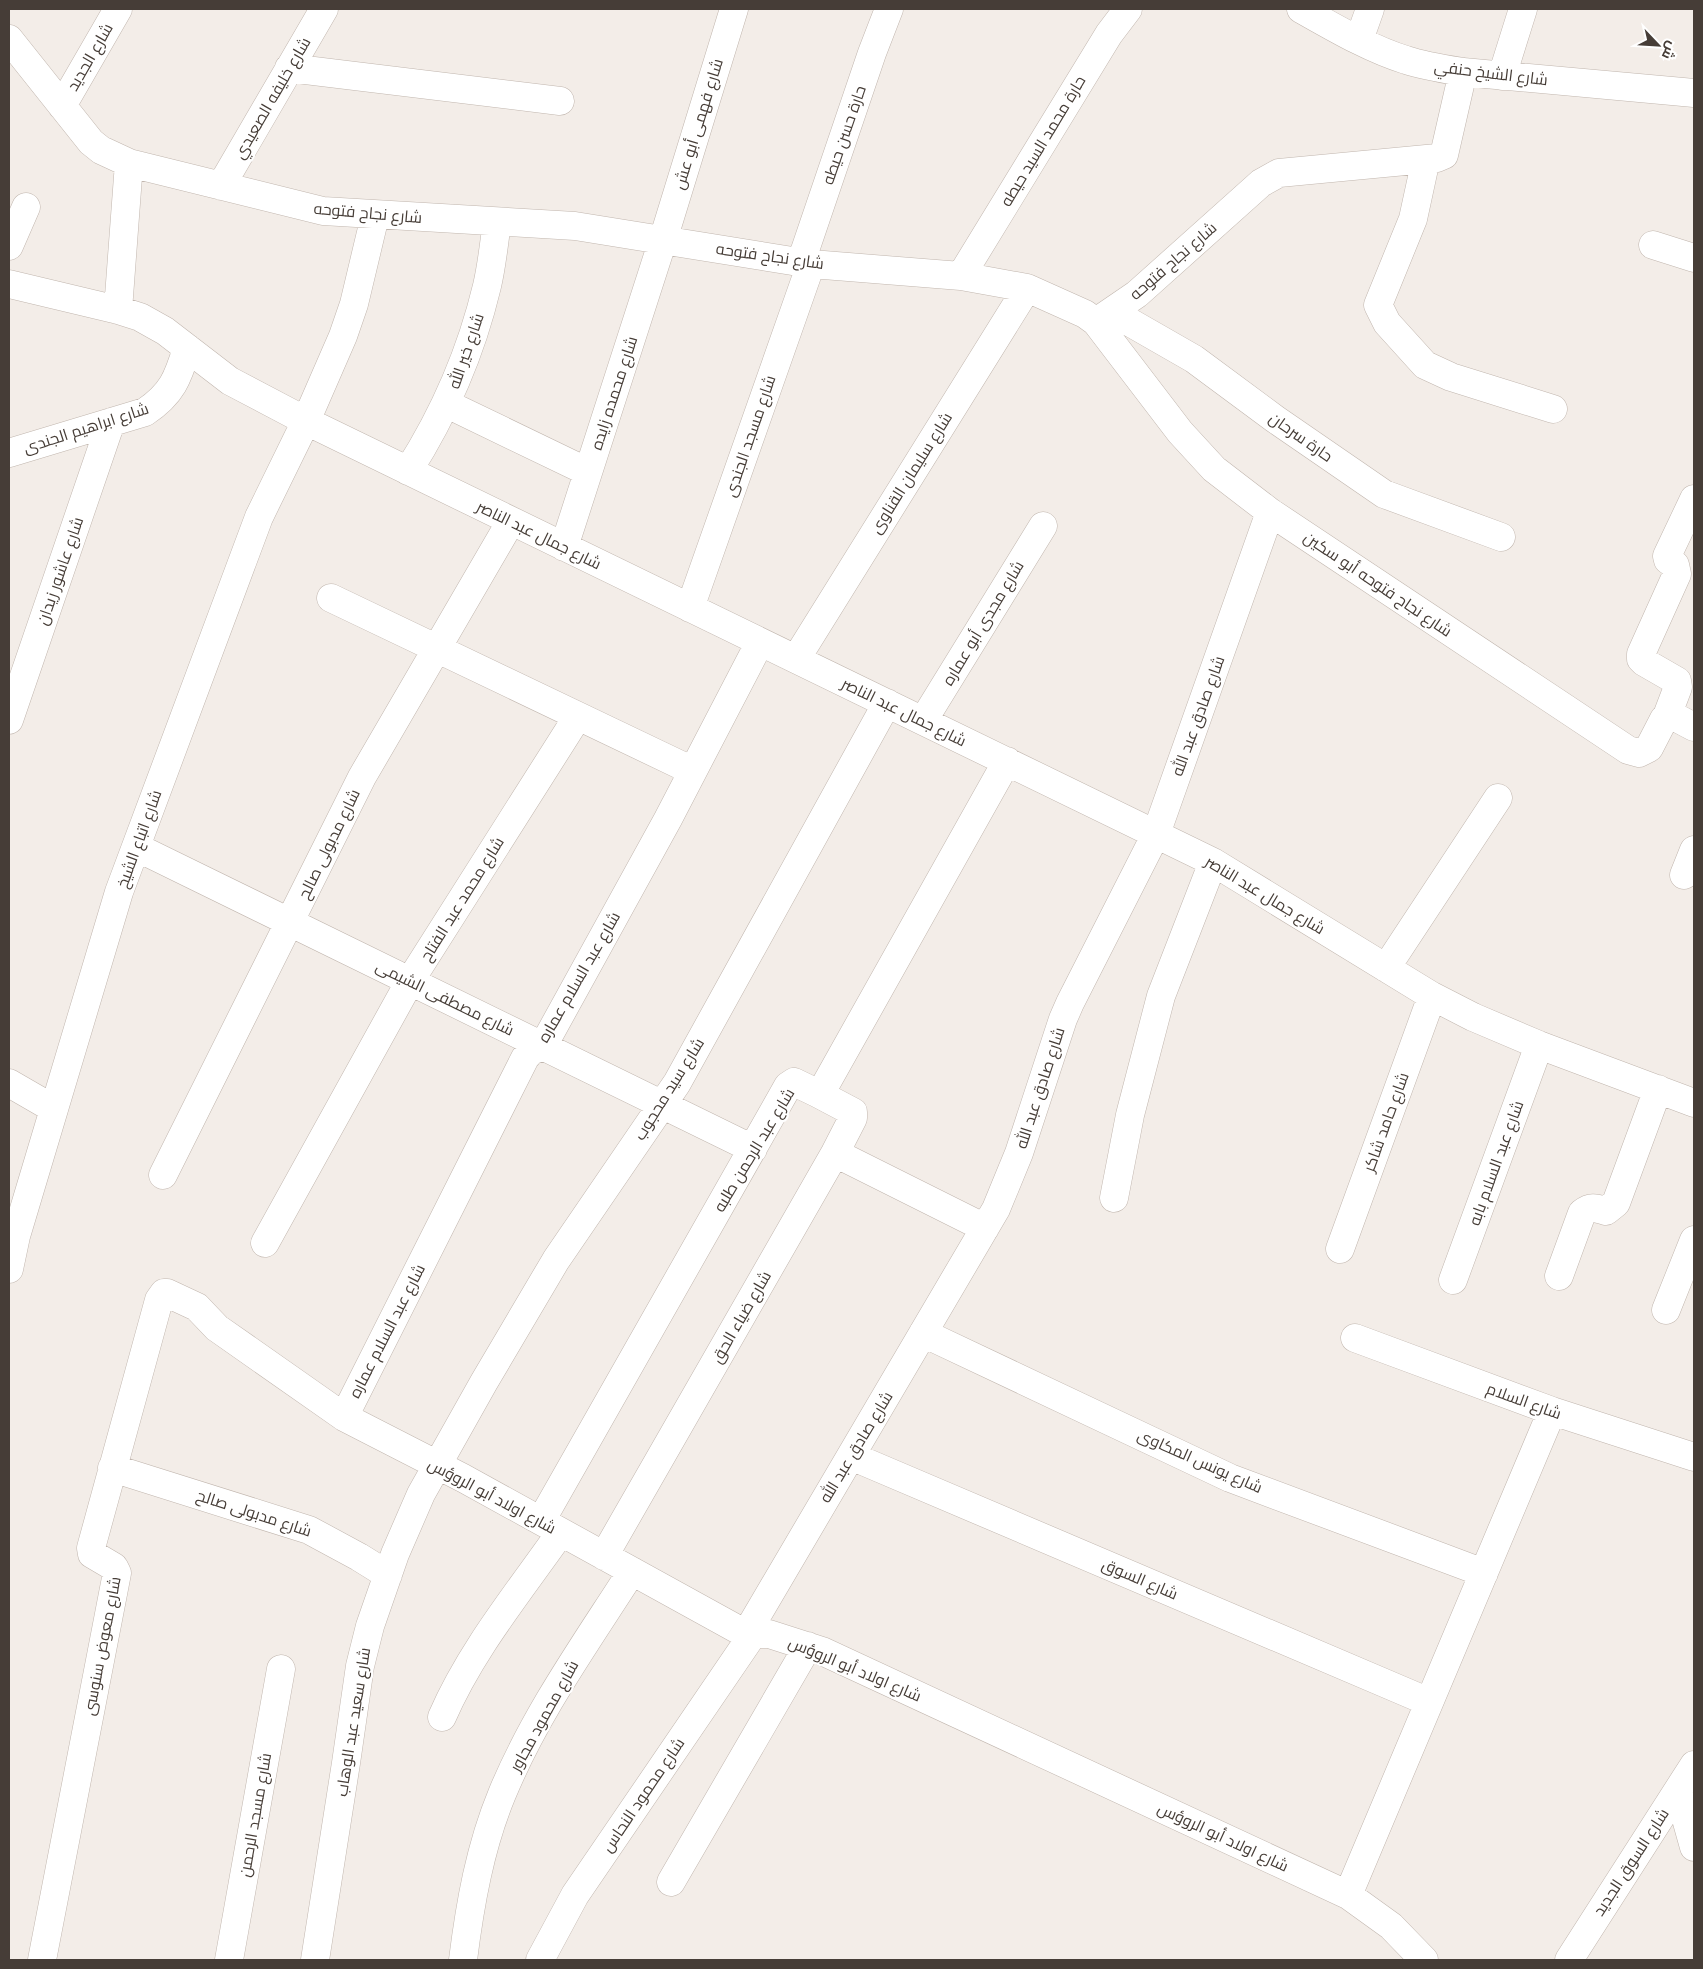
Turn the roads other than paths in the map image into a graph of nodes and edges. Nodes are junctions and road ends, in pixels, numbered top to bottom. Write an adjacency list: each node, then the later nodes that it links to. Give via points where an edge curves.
1 (118, 9): 16 (street, شارع الجديد)
2 (324, 9): 11 (street, شارع خليفه الصعيدي)
3 (734, 9): 23 (street, شارع فهمى أبو عش)
4 (889, 9): 27 (street, حارة حسن حيطه)
5 (1128, 9): 28 (street, حارة محمد السيد حيطه, via 1109,34)
6 (1300, 9): 10 (street, شارع الشيخ حنفي)
7 (1370, 9): 10 (street)
8 (1523, 9): 13 (street)
9 (9, 39): 16 (street, شارع نجاح فتوحه)
10 (1359, 40): 12 (street, شارع الشيخ حنفي, via 1404,60)
11 (289, 68): 15 (street); 19 (street, شارع خليفه الصعيدي)
12 (1463, 72): 13 (street, شارع الشيخ حنفي); 17 (street, شارع نجاح فتوحه, via 1445,152)
13 (1502, 76): 14 (street, شارع الشيخ حنفي)
14 (1694, 93)
15 (560, 101)
16 (62, 106): 18 (street, شارع نجاح فتوحه, via 91,142)
17 (1426, 159): 32 (street, شارع نجاح فتوحه, via 1279,173 1261,183 1137,294); 35 (street, via 1413,220 1378,305 1387,323 1425,365 1451,377)
18 (129, 163): 19 (street, شارع نجاح فتوحه); 31 (street)
19 (221, 186): 21 (street, شارع نجاح فتوحه, via 323,211)
20 (26, 207): 25 (street)
21 (375, 216): 22 (street, شارع نجاح فتوحه); 36 (street, شارع اتباع الشيخ, via 354,304)
22 (497, 222): 23 (street, شارع نجاح فتوحه, via 575,226); 34 (street, شارع خير الله, via 488,285 470,346)
23 (663, 240): 27 (street, شارع نجاح فتوحه); 40 (street, شارع محمده زايده)
24 (1653, 245): 26 (street)
25 (9, 246)
26 (1694, 258)
27 (806, 263): 28 (street, شارع نجاح فتوحه); 48 (street, شارع مسجد الجندى)
28 (961, 276): 30 (street, شارع نجاح فتوحه)
29 (9, 284): 31 (street, شارع جمال عبد الناصر)
30 (1027, 288): 32 (street, شارع نجاح فتوحه, via 1085,314); 51 (street, شارع سليمان القناوى)
31 (118, 310): 33 (street, شارع جمال عبد الناصر, via 140,317)
32 (1104, 317): 42 (street, شارع نجاح فتوحه أبو سكين, via 1180,432 1214,469); 45 (street, حارة سرحان, via 1194,360 1384,494)
33 (187, 348): 36 (street, شارع جمال عبد الناصر, via 230,381); 37 (street, شارع ابراهيم الجندى, via 165,397 145,412)
34 (447, 404): 39 (street, شارع خير الله); 40 (street)
35 (1553, 410)
36 (306, 421): 39 (street, شارع جمال عبد الناصر); 62 (street, شارع اتباع الشيخ, via 259,517)
37 (111, 422): 38 (street, شارع ابراهيم الجندى); 55 (street, شارع عاشور زيدان)
38 (9, 452)
39 (408, 471): 43 (street, شارع جمال عبد الناصر)
40 (588, 472): 46 (street, شارع محمده زايده)
41 (1694, 499): 54 (street, شارع نجاح فتوحه أبو سكين, via 1667,556 1677,574 1641,654 1644,662 1677,681 1678,687)
42 (1270, 512): 54 (street, شارع نجاح فتوحه أبو سكين, via 1628,750 1639,753 1649,748); 61 (street, شارع صادق عبد الله)
43 (511, 521): 46 (street, شارع جمال عبد الناصر); 50 (street, شارع مدبولى صالح)
44 (1043, 526): 56 (street, شارع مجدى أبو عماره)
45 (1501, 537)
46 (564, 547): 48 (street, شارع جمال عبد الناصر)
47 (331, 598): 50 (street)
48 (690, 608): 49 (street, شارع جمال عبد الناصر)
49 (760, 642): 51 (street, شارع جمال عبد الناصر); 59 (street, شارع عبد السلام عماره)
50 (436, 648): 53 (street); 66 (street, شارع مدبولى صالح, via 362,777)
51 (796, 659): 52 (street, شارع جمال عبد الناصر)
52 (887, 704): 56 (street, شارع جمال عبد الناصر); 76 (street, شارع سيد محجوب, via 677,1083)
53 (578, 716): 59 (street); 68 (street, شارع محمد عبد الفتاح)
54 (1667, 716): 57 (street)
55 (9, 720)
56 (923, 721): 58 (street, شارع جمال عبد الناصر)
57 (1694, 727)
58 (1007, 761): 61 (street, شارع جمال عبد الناصر); 74 (street, شارع عبد الرحمن طلبه, via 824,1089)
59 (693, 771): 71 (street, شارع عبد السلام عماره)
60 (1498, 798): 67 (street)
61 (1156, 834): 64 (street, شارع جمال عبد الناصر); 82 (street, شارع صادق عبد الله, via 1063,1019 1019,1153)
62 (136, 847): 66 (street, شارع مصطفى الشيمى); 77 (street, شارع اتباع الشيخ, via 119,892)
63 (1694, 850): 65 (street)
64 (1213, 862): 67 (street, شارع جمال عبد الناصر); 81 (street, via 1161,996 1130,1115)
65 (1684, 875)
66 (291, 922): 68 (street, شارع مصطفى الشيمى); 80 (street, شارع مدبولى صالح)
67 (1386, 968): 69 (street, شارع جمال عبد الناصر)
68 (410, 980): 71 (street, شارع مصطفى الشيمى); 84 (street, شارع محمد عبد الفتاح)
69 (1432, 996): 70 (street, شارع جمال عبد الناصر, via 1473,1018); 85 (street, شارع حامد شاكر)
70 (1539, 1045): 73 (street, شارع جمال عبد الناصر); 88 (street, شارع عبد السلام بابه)
71 (543, 1046): 76 (street, شارع مصطفى الشيمى); 94 (street, شارع عبد السلام عماره, via 525,1058)
72 (9, 1082): 77 (street)
73 (1658, 1089): 75 (street, شارع جمال عبد الناصر); 87 (street, via 1616,1203 1606,1211 1595,1207 1582,1213)
74 (817, 1093): 78 (street, شارع عبد الرحمن طلبه, via 794,1082 788,1086); 79 (street, شارع ضياء الحق, via 854,1112)
75 (1694, 1103)
76 (662, 1104): 78 (street, شارع مصطفى الشيمى); 97 (street, شارع سيد محجوب, via 556,1260)
77 (54, 1109): 86 (street, شارع اتباع الشيخ)
78 (753, 1149): 99 (street, شارع عبد الرحمن طلبه)
79 (835, 1154): 82 (street); 100 (street, شارع ضياء الحق)
80 (163, 1175)
81 (1114, 1198)
82 (985, 1228): 91 (street, شارع صادق عبد الله)
83 (1694, 1240): 90 (street)
84 (265, 1242)
85 (1340, 1249)
86 (9, 1269)
87 (1558, 1276)
88 (1453, 1280)
89 (164, 1293): 94 (street, شارع اولاد أبو الروؤس, via 197,1307 217,1328); 98 (street, شارع معوض سنوسى, via 159,1300)
90 (1666, 1310)
91 (923, 1333): 95 (street, شارع صادق عبد الله); 102 (street, شارع يونس المكاوى, via 1230,1478)
92 (1355, 1338): 93 (street, شارع السلام)
93 (1552, 1411): 96 (street, شارع السلام); 102 (street)
94 (344, 1417): 97 (street, شارع اولاد أبو الروؤس)
95 (851, 1456): 104 (street, شارع صادق عبد الله); 107 (street, شارع السوق)
96 (1694, 1457)
97 (437, 1466): 99 (street, شارع اولاد أبو الروؤس); 103 (street, شارع سعيد عبد الوهاب, via 421,1494)
98 (112, 1468): 103 (street, شارع مدبولى صالح, via 309,1530); 114 (street, شارع معوض سنوسى, via 91,1551 114,1567 117,1573)
99 (551, 1526): 100 (street, شارع اولاد أبو الروؤس); 108 (street, شارع عبد الرحمن طلبه, via 454,1688)
100 (604, 1556): 101 (street, شارع اولاد أبو الروؤس)
101 (632, 1571): 104 (street, شارع اولاد أبو الروؤس); 117 (street, شارع محمود مجاور, via 553,1694 524,1744 501,1795 476,1877)
102 (1484, 1573): 107 (street)
103 (388, 1575): 116 (street, شارع سعيد عبد الوهاب, via 360,1666)
104 (749, 1634): 105 (street, شارع اولاد أبو الروؤس, via 768,1634); 118 (street, شارع محمود النحاس, via 575,1896)
105 (808, 1646): 112 (street); 113 (street, شارع اولاد أبو الروؤس)
106 (281, 1669): 115 (street, شارع مسجد الرحمن)
107 (1429, 1702): 113 (street)
108 (442, 1717)
109 (1694, 1765): 110 (street, شارع السوق الجديد)
110 (1678, 1790): 111 (street); 120 (street, شارع السوق الجديد)
111 (1694, 1846)
112 (671, 1882)
113 (1348, 1895): 119 (street, شارع اولاد أبو الروؤس, via 1391,1926)
114 (42, 1960)
115 (229, 1960)
116 (314, 1960)
117 (462, 1960)
118 (540, 1960)
119 (1424, 1960)
120 (1569, 1960)

